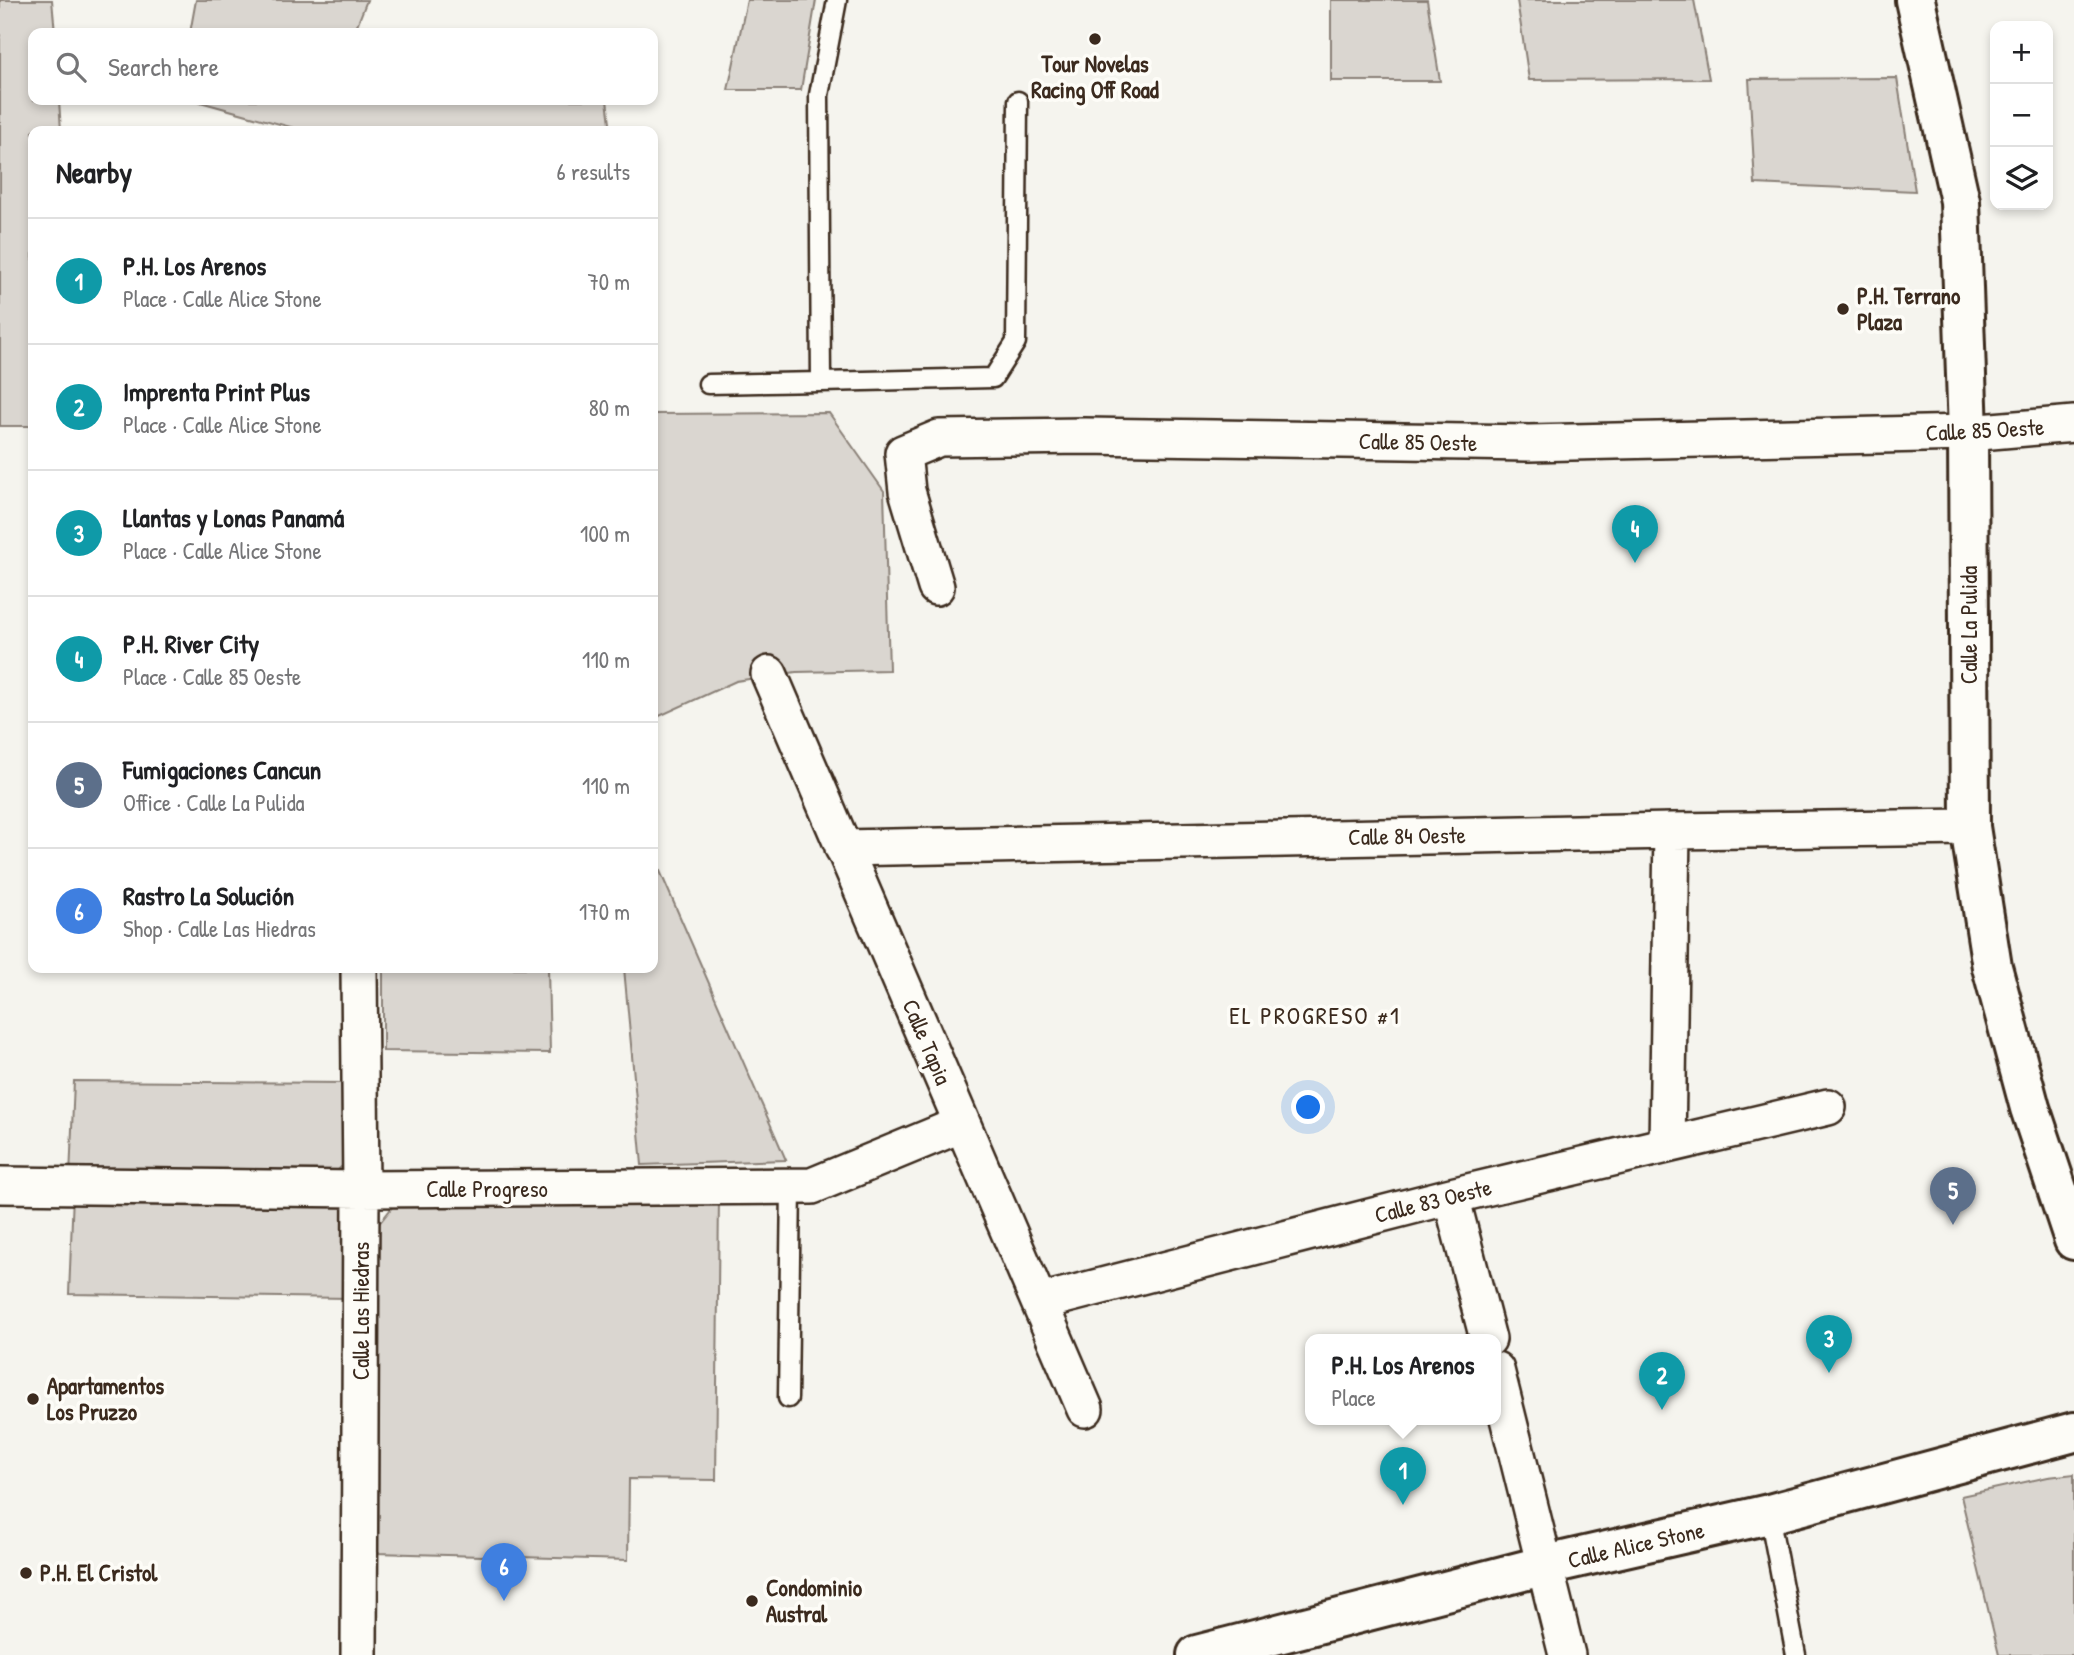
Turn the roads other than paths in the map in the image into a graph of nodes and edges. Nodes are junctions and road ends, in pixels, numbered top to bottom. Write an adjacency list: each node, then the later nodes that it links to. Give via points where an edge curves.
1 (837, 0): 4 (lane, via 819,95)
2 (1915, 0): 7 (main road, Calle La Pulida, via 1960,201)
3 (1018, 101): 4 (lane, via 1016,342 993,377)
4 (821, 382): 5 (lane)
5 (708, 384)
6 (2074, 424): 7 (street, Calle 85 Oeste)
7 (1968, 433): 8 (street, Calle 85 Oeste, via 1529,443 939,438 903,453 906,491); 10 (main road, Calle La Pulida)
8 (936, 587)
9 (769, 674): 12 (street, Calle Tapia)
10 (1970, 827): 11 (street, Calle 84 Oeste); 21 (main road, Calle La Pulida, via 1992,967 2029,1108)
11 (1672, 831): 12 (street, Calle 84 Oeste); 16 (street)
12 (844, 848): 15 (street, Calle Tapia)
13 (359, 973): 19 (street, Calle Las Hiedras)
14 (1828, 1107): 16 (street, Calle 83 Oeste)
15 (962, 1124): 18 (street, Calle Progreso, via 812,1186); 22 (street, Calle Tapia)
16 (1667, 1145): 20 (street, Calle 83 Oeste)
17 (0, 1185): 19 (street, Calle Progreso)
18 (791, 1186): 19 (street, Calle Progreso); 25 (lane)
19 (361, 1189): 30 (street, Calle Las Hiedras)
20 (1451, 1196): 22 (street, Calle 83 Oeste); 23 (street)
21 (2074, 1240)
22 (1040, 1302): 26 (street, Calle Tapia)
23 (1487, 1334)
24 (1501, 1390): 29 (street)
25 (788, 1398)
26 (1085, 1409)
27 (2074, 1432): 28 (main road, Calle Alice Stone)
28 (1769, 1514): 29 (main road, Calle Alice Stone); 33 (lane)
29 (1546, 1565): 31 (main road, Calle Alice Stone); 32 (street)
30 (359, 1655)
31 (1197, 1655)
32 (1567, 1655)
33 (1796, 1655)

